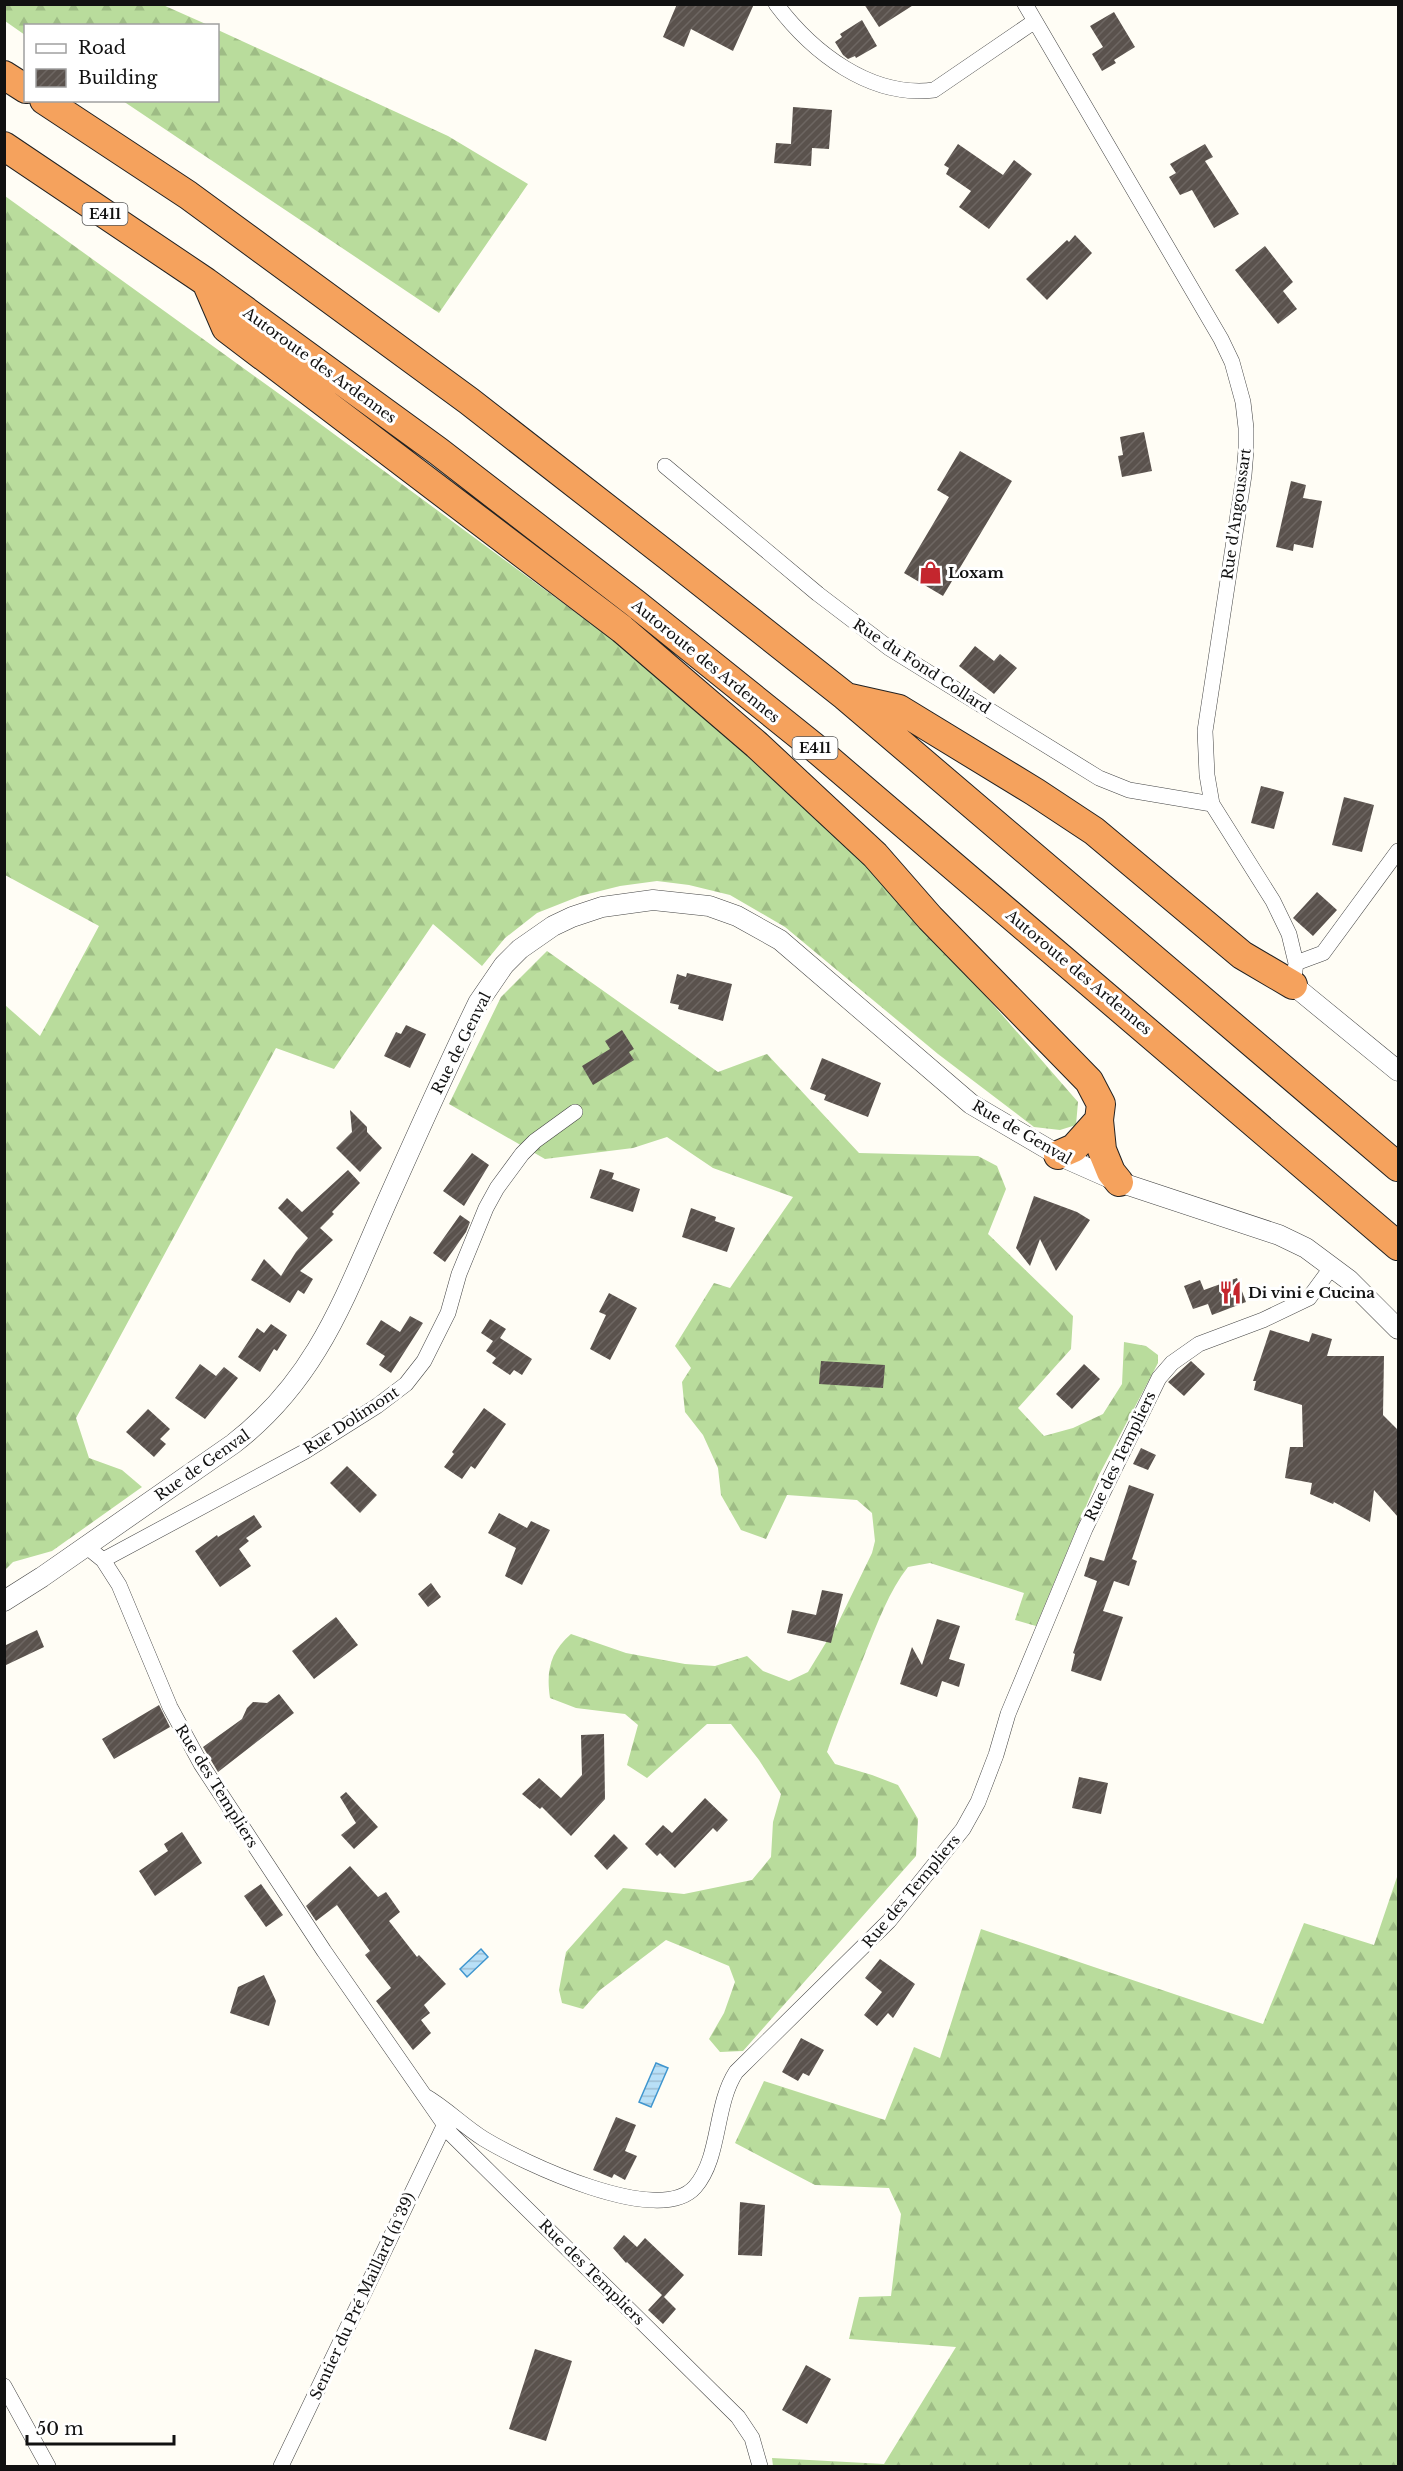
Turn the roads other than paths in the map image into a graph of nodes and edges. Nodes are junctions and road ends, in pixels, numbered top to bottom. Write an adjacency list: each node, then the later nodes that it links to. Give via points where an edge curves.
1 (776, 4): 3 (street, via 808,42 846,68 867,80 921,92 934,90)
2 (1025, 4): 3 (street, Rue d'Angoussart)
3 (1035, 21): 11 (street, Rue d'Angoussart, via 1221,339 1243,402 1244,475 1205,731)
4 (4, 75): 5 (highway)
5 (24, 87)
6 (47, 102): 10 (highway, via 188,195 469,401)
7 (4, 146): 8 (highway, Autoroute des Ardennes / E411)
8 (206, 282): 16 (highway, via 226,328 622,629 757,745 874,855 1089,1081 1101,1104); 20 (highway, Autoroute des Ardennes / E411, via 438,451 779,719)
9 (665, 466): 11 (street, Rue du Fond Collard, via 818,594 916,666 1099,778 1129,790)
10 (845, 696): 13 (highway, via 899,709 1035,792 1094,831 1242,955); 18 (highway)
11 (1212, 804): 13 (street, Rue d'Angoussart, via 1273,900 1289,934)
12 (1398, 851): 13 (street, via 1323,953)
13 (1294, 974): 14 (street)
14 (1398, 1071)
15 (575, 1112): 24 (street, Rue Dolimont, via 535,1141 498,1188 459,1274 448,1313 406,1384 304,1452)
16 (1100, 1120): 17 (highway, via 1074,1148); 19 (highway, via 1102,1150)
17 (1058, 1155): 19 (street, Rue de Genval); 23 (street, Rue de Genval, via 971,1104 780,940 737,915 708,906 653,900 602,907 572,917 520,949 478,1003 331,1328 288,1394 257,1426)
18 (1398, 1167)
19 (1119, 1182): 21 (street, Rue de Genval, via 1279,1234 1306,1248)
20 (1398, 1246)
21 (1331, 1268): 22 (street, Rue de Genval, via 1349,1280); 26 (street, Rue des Templiers, via 1309,1298 1199,1344 1172,1363 1159,1378 1085,1529 1008,1714 978,1802 963,1829 889,1921 736,2072 729,2084 708,2164 695,2187 678,2197 659,2201 605,2192 486,2140)
22 (1398, 1329)
23 (87, 1547): 24 (street, Rue des Templiers); 25 (street)
24 (103, 1560): 26 (street, Rue des Templiers, via 124,1596 170,1707 201,1764)
25 (4, 1601)
26 (425, 2096): 27 (street, Rue des Templiers)
27 (444, 2126): 30 (street, Sentier du Pré Maillard (n°39)); 31 (street, Rue des Templiers, via 738,2418 752,2438)
28 (4, 2386): 29 (street)
29 (48, 2466)
30 (281, 2466)
31 (760, 2466)

